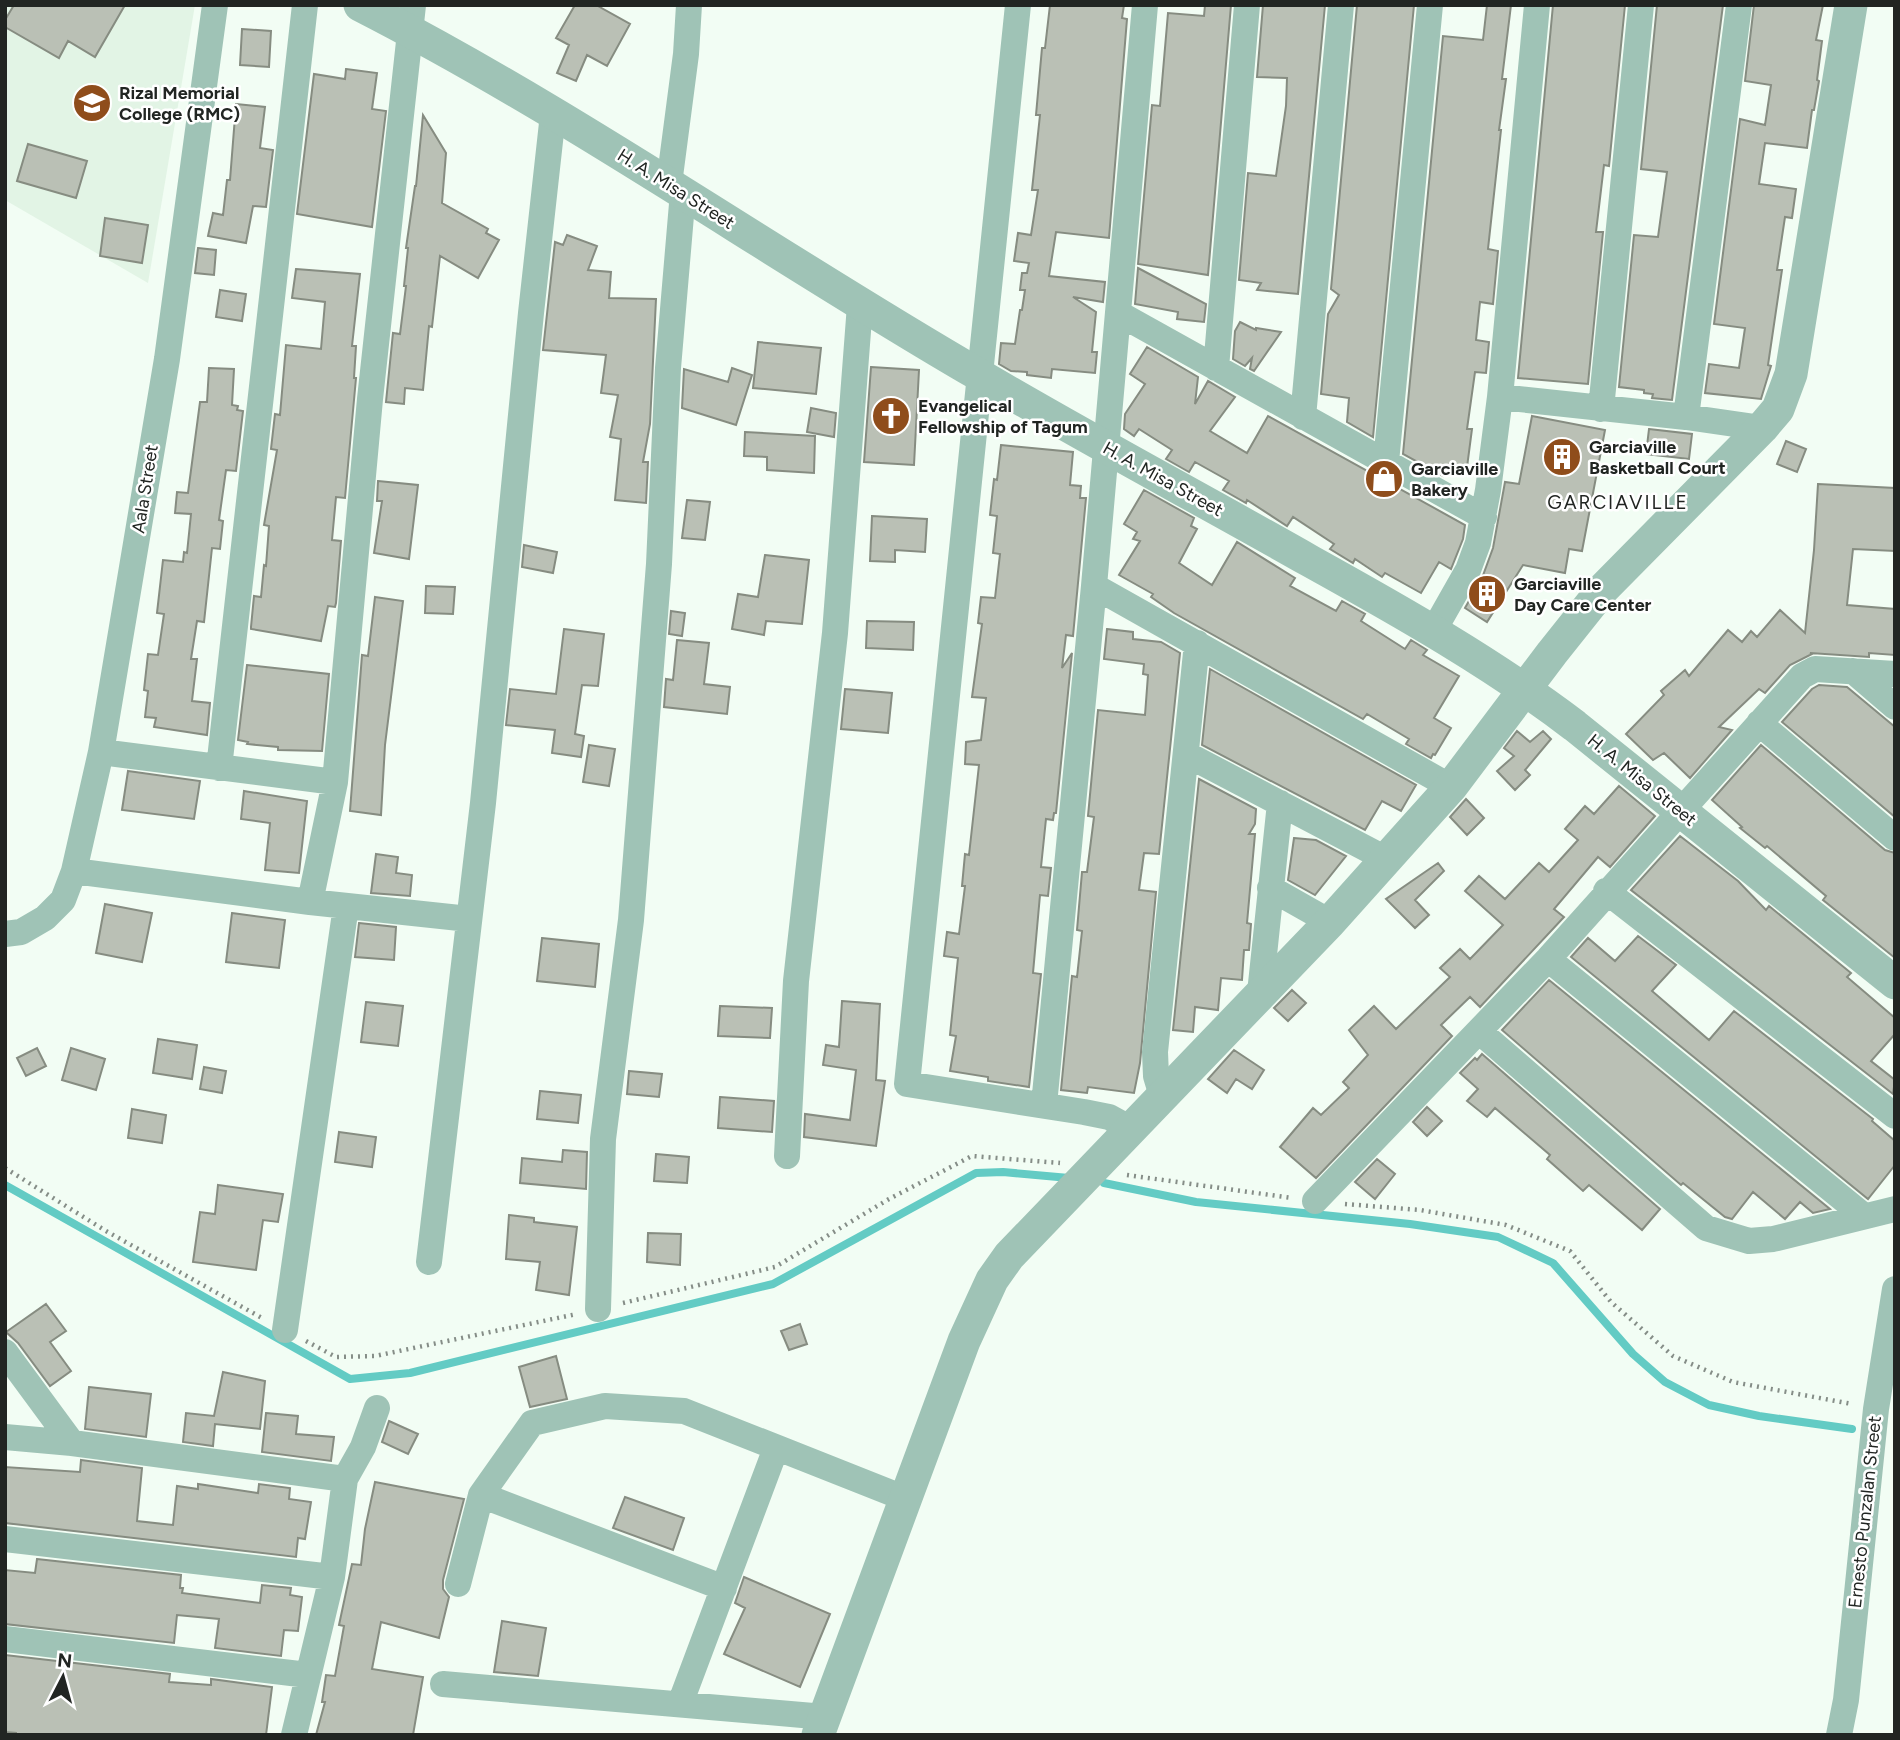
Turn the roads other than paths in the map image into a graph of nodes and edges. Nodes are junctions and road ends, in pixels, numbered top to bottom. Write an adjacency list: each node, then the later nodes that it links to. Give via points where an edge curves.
1 (215, 5): 37 (street, Aala Street, via 167,359)
2 (305, 5): 39 (street)
3 (360, 5): 14 (street, H. A. Misa Street)
4 (689, 5): 16 (street)
5 (1018, 5): 20 (street)
6 (1146, 5): 18 (street)
7 (1247, 5): 19 (street)
8 (1341, 5): 23 (street)
9 (1430, 5): 27 (street)
10 (1537, 5): 21 (street)
11 (1641, 5): 22 (street)
12 (1740, 5): 24 (street)
13 (1851, 5): 25 (street, via 1791,374 1778,409)
14 (412, 18): 15 (street, H. A. Misa Street); 40 (street)
15 (553, 114): 16 (street, H. A. Misa Street); 51 (street)
16 (676, 188): 17 (street, H. A. Misa Street); 68 (street, via 659,564 631,920 603,1139)
17 (860, 305): 20 (street, H. A. Misa Street); 62 (street, via 835,633 796,981)
18 (1118, 313): 19 (street); 26 (street)
19 (1216, 368): 23 (street)
20 (980, 376): 26 (street, H. A. Misa Street); 59 (street, via 907,1084)
21 (1500, 397): 22 (street); 28 (street)
22 (1601, 409): 24 (street)
23 (1303, 417): 27 (street)
24 (1686, 417): 25 (street)
25 (1762, 428): 34 (street, via 1603,589)
26 (1107, 447): 29 (street); 30 (street, H. A. Misa Street)
27 (1386, 463): 28 (street)
28 (1484, 517): 30 (street, via 1468,570)
29 (1094, 586): 31 (street); 59 (street)
30 (1434, 630): 34 (street, H. A. Misa Street)
31 (1197, 643): 38 (street); 41 (street)
32 (1853, 671): 33 (street); 35 (street); 36 (street, via 1807,672)
33 (1895, 674)
34 (1526, 689): 41 (street); 43 (street, H. A. Misa Street)
35 (1895, 707)
36 (1759, 723): 43 (street); 44 (street)
37 (101, 752): 39 (street); 46 (street, Aala Street)
38 (1186, 754): 42 (street); 58 (street, via 1155,1052)
39 (219, 768): 40 (street)
40 (334, 782): 49 (street)
41 (1451, 787): 45 (street)
42 (1280, 803): 45 (street); 47 (street)
43 (1680, 810): 48 (street); 55 (street, H. A. Misa Street)
44 (1895, 838)
45 (1386, 859): 52 (street)
46 (75, 870): 49 (street); 53 (street, Aala Street, via 63,900 45,918 20,932)
47 (1270, 888): 52 (street); 56 (street)
48 (1606, 891): 54 (street); 60 (street)
49 (310, 902): 50 (street)
50 (346, 906): 51 (street); 69 (street)
51 (469, 919): 66 (street)
52 (1330, 922): 56 (street)
53 (5, 934)
54 (1548, 959): 57 (street); 65 (street)
55 (1895, 983)
56 (1259, 993): 58 (street)
57 (1480, 1032): 63 (street); 65 (street, via 1706,1228 1749,1241)
58 (1162, 1096): 61 (street)
59 (1044, 1105): 61 (street, via 1110,1117)
60 (1895, 1116)
61 (1131, 1129): 78 (street, via 1027,1236 992,1280)
62 (787, 1156)
63 (1315, 1201)
64 (1895, 1209): 65 (street)
65 (1864, 1216)
66 (429, 1262)
67 (1895, 1289): 72 (street, Ernesto Punzalan Street)
68 (598, 1309)
69 (285, 1330)
70 (5, 1353): 74 (street)
71 (377, 1409): 76 (street)
72 (1882, 1419): 89 (street, Ernesto Punzalan Street)
73 (5, 1437): 74 (street)
74 (72, 1443): 76 (street)
75 (776, 1448): 77 (street, via 684,1411 605,1406 532,1423); 78 (street); 82 (street)
76 (345, 1479): 80 (street)
77 (481, 1494): 81 (street); 82 (street)
78 (905, 1498): 87 (street)
79 (5, 1539): 80 (street)
80 (332, 1577): 84 (street)
81 (458, 1584)
82 (724, 1588): 86 (street)
83 (5, 1639): 84 (street)
84 (308, 1675): 88 (street)
85 (443, 1684): 86 (street)
86 (680, 1704): 87 (street)
87 (822, 1726)
88 (294, 1735)
89 (1839, 1735)

